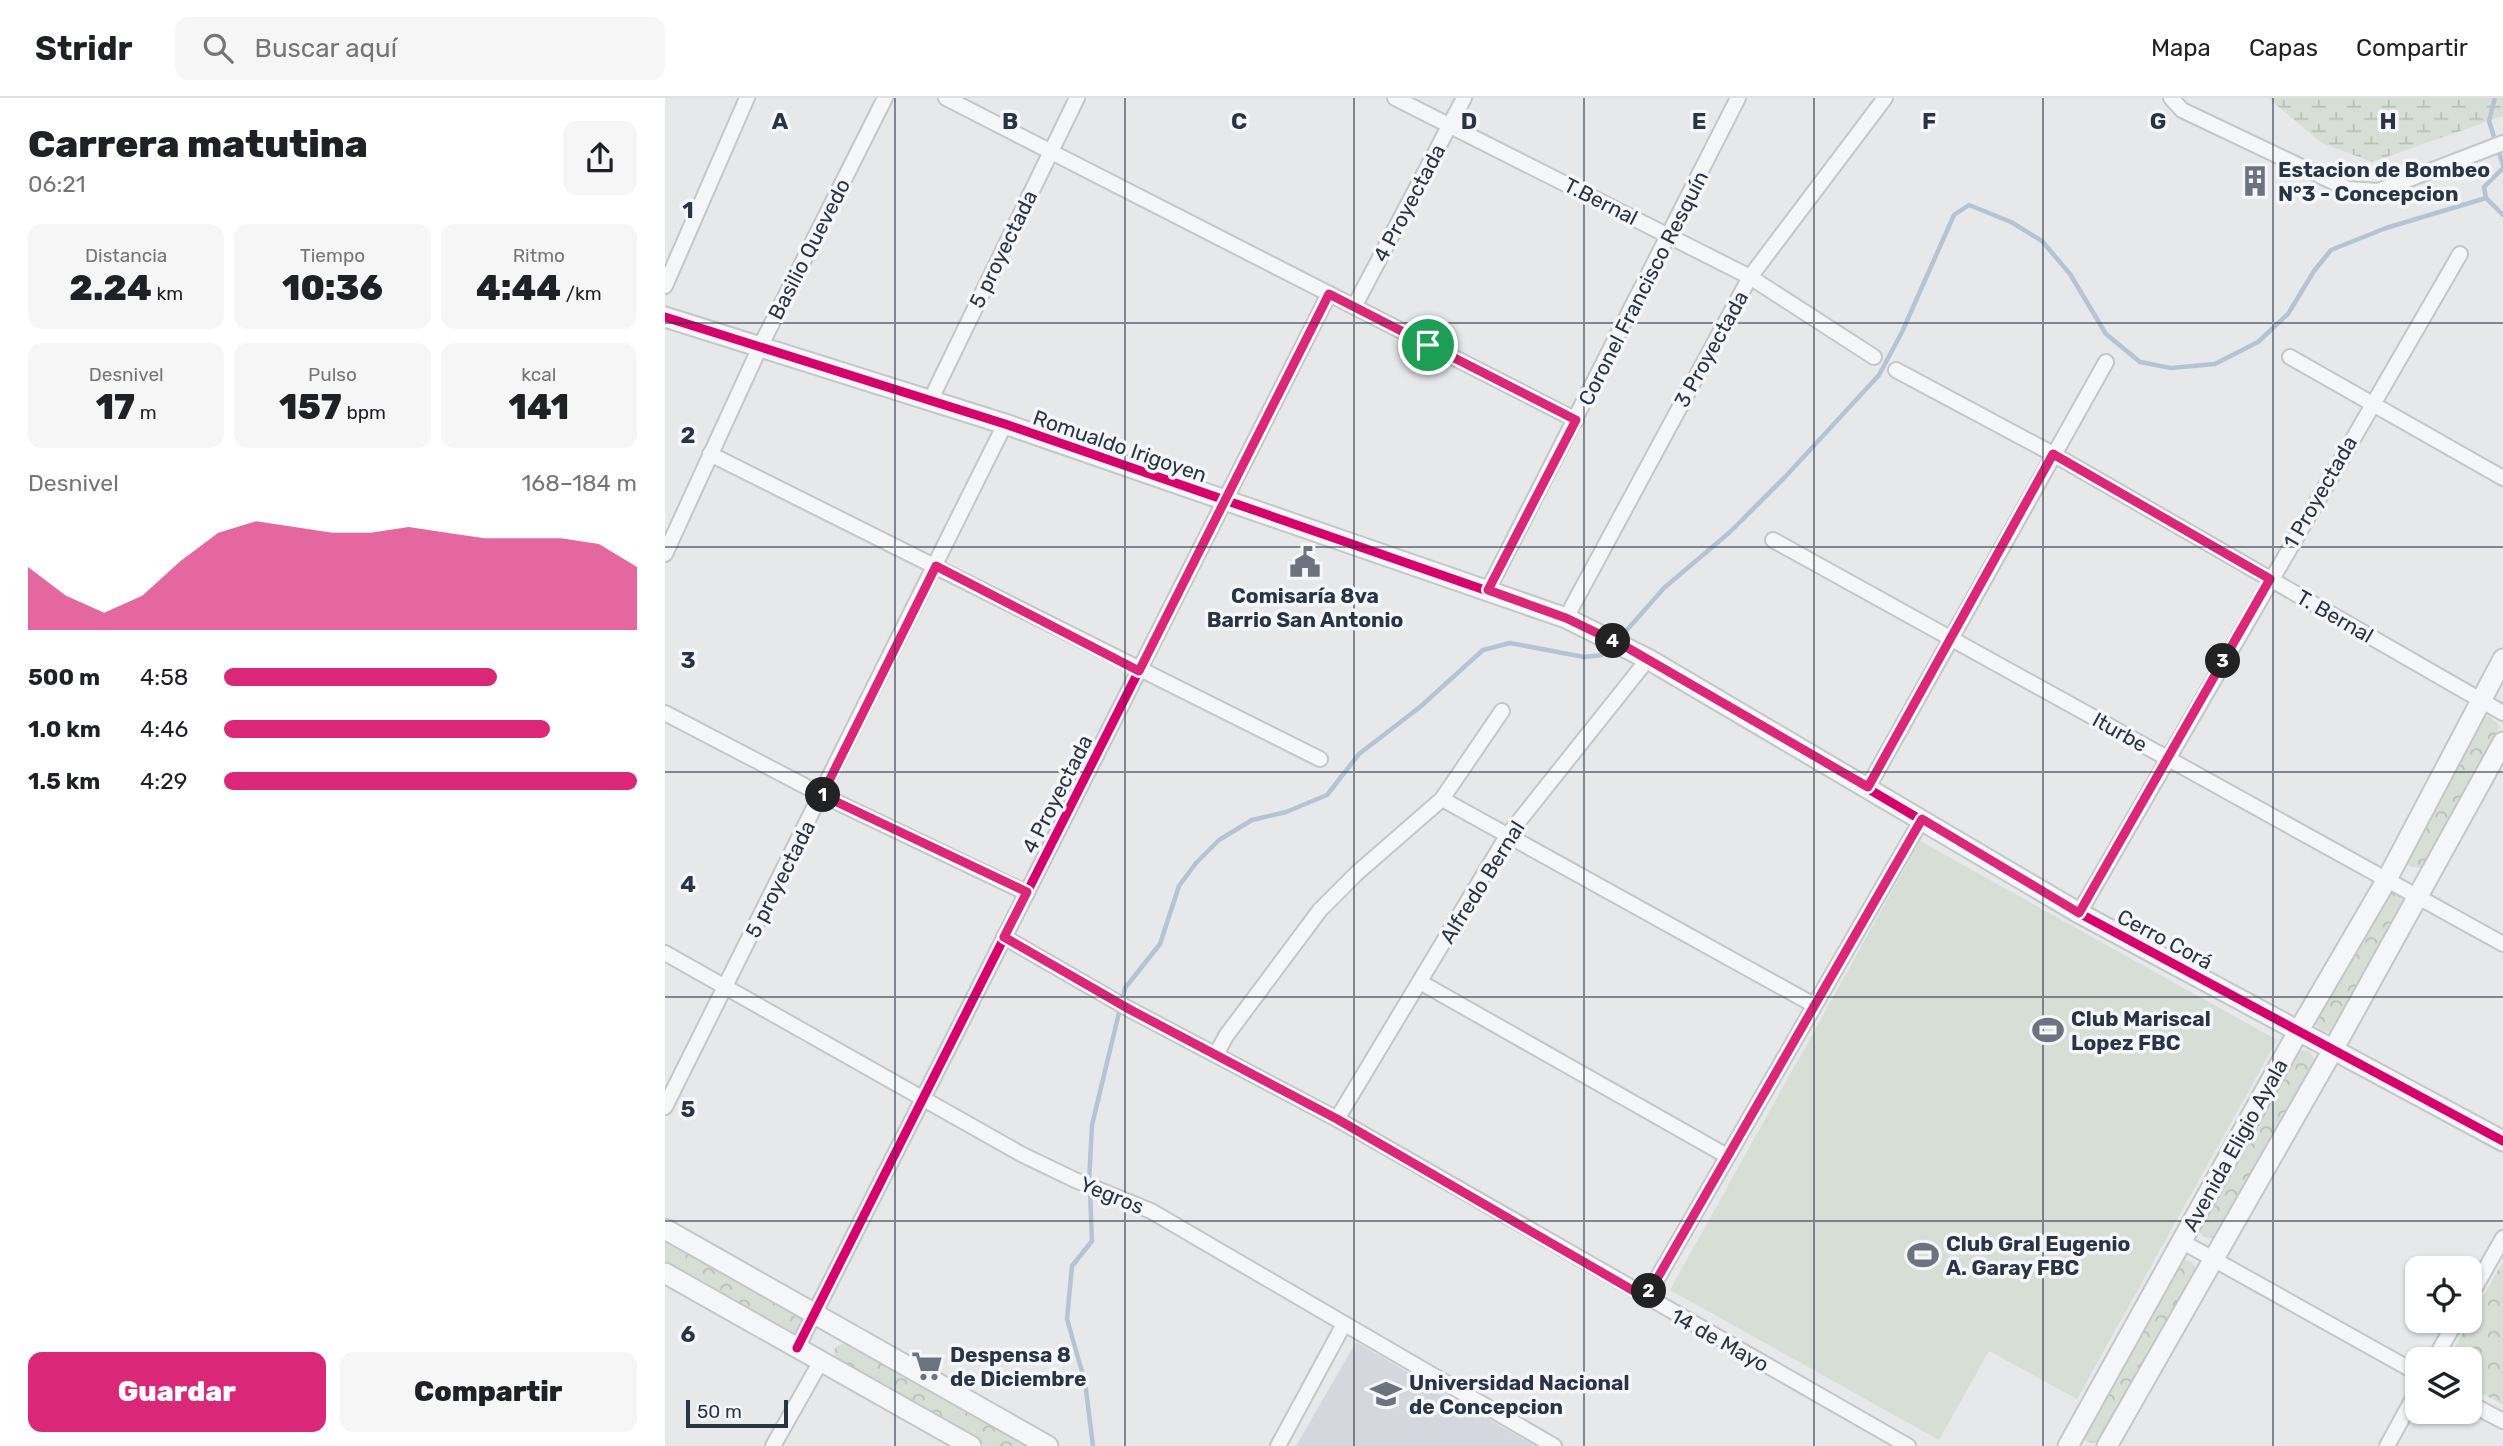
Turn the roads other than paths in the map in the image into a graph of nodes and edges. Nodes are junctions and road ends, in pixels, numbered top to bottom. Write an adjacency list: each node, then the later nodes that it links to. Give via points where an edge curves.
1 (747, 98): 16 (street)
2 (885, 98): 20 (street, Basilio Quevedo)
3 (946, 98): 12 (street)
4 (1077, 98): 12 (street, 5 proyectada)
5 (1395, 98): 10 (street, T.Bernal)
6 (1464, 98): 10 (street, 4 Proyectada)
7 (1738, 98): 13 (street, Coronel Francisco Resquín)
8 (1885, 98): 15 (street, 3 Proyectada)
9 (2171, 98): 11 (street, via 2182,110 2349,189 2378,191)
10 (1450, 125): 13 (street, T.Bernal); 18 (street, 4 Proyectada)
11 (2503, 144)
12 (1050, 153): 17 (street); 25 (street, 5 proyectada)
13 (1670, 236): 15 (street, T.Bernal); 27 (street, Coronel Francisco Resquín)
14 (2460, 254): 26 (street, 1 Proyectada)
15 (1750, 277): 21 (street, T.Bernal); 38 (street, 3 Proyectada)
16 (665, 286)
17 (1329, 294): 18 (street); 32 (street, 4 Proyectada)
18 (1354, 307): 27 (street)
19 (665, 317): 20 (street, Romualdo Irigoyen)
20 (760, 347): 25 (street, Romualdo Irigoyen); 29 (street, Basilio Quevedo)
21 (1874, 356)
22 (2290, 357): 26 (street)
23 (2106, 362): 30 (street)
24 (1896, 370): 30 (street, T. Bernal)
25 (930, 401): 28 (street, Romualdo Irigoyen)
26 (2370, 405): 31 (street); 36 (street, 1 Proyectada)
27 (1576, 420): 37 (street, Coronel Francisco Resquín)
28 (1005, 424): 32 (street, Romualdo Irigoyen); 35 (street, 5 proyectada)
29 (710, 454): 34 (street, Basilio Quevedo); 35 (street)
30 (2053, 454): 36 (street, T. Bernal); 40 (street)
31 (2503, 478)
32 (1224, 501): 37 (street, Romualdo Irigoyen); 43 (street, 4 Proyectada)
33 (1773, 540): 40 (street, Iturbe)
34 (665, 554)
35 (936, 566): 43 (street); 52 (street, 5 proyectada)
36 (2270, 579): 44 (street, T. Bernal); 49 (street, 1 Proyectada)
37 (1488, 590): 38 (street, Romualdo Irigoyen)
38 (1566, 618): 39 (street, Romualdo Irigoyen)
39 (1598, 634): 41 (street, Cerro Corá)
40 (1950, 638): 49 (street, Iturbe); 51 (street)
41 (1648, 659): 51 (street, Cerro Corá); 55 (street, Alfredo Bernal)
42 (2503, 659): 44 (street, Avenida Eligio Ayala)
43 (1139, 671): 50 (street); 57 (street, 4 Proyectada)
44 (2480, 699): 47 (street, T. Bernal); 56 (street, Avenida Eligio Ayala)
45 (1502, 711): 53 (street)
46 (665, 713): 52 (street)
47 (2503, 713)
48 (2503, 742): 58 (street, Avenida Eligio Ayala)
49 (2167, 758): 56 (street, Iturbe); 59 (street, 1 Proyectada)
50 (1319, 759)
51 (1868, 787): 54 (street, Cerro Corá)
52 (822, 795): 57 (street); 64 (street, 5 proyectada)
53 (1442, 799): 55 (street); 68 (street, via 1320,910)
54 (1922, 819): 59 (street, Cerro Corá); 65 (street)
55 (1507, 836): 63 (street, Alfredo Bernal); 65 (street)
56 (2386, 881): 58 (street, Iturbe); 66 (street, Avenida Eligio Ayala)
57 (1027, 892): 60 (street, 4 Proyectada)
58 (2417, 895): 61 (street, Iturbe); 67 (street, Avenida Eligio Ayala)
59 (2079, 913): 66 (street, Cerro Corá)
60 (1004, 937): 68 (street, 14 de Mayo); 69 (street, 4 Proyectada)
61 (2503, 944)
62 (665, 953): 64 (street, Yegros)
63 (1420, 982): 71 (street, Alfredo Bernal); 73 (street)
64 (725, 987): 69 (street, Yegros); 70 (street, 5 proyectada)
65 (1814, 1005): 73 (street)
66 (2299, 1030): 67 (street, Cerro Corá); 76 (street, Avenida Eligio Ayala)
67 (2334, 1048): 72 (street, Cerro Corá); 77 (street, Avenida Eligio Ayala)
68 (1217, 1053): 71 (street, 14 de Mayo)
69 (922, 1099): 81 (street, 4 Proyectada); 82 (street, Yegros, via 1080,1182 1151,1211)
70 (665, 1107)
71 (1337, 1119): 80 (street, 14 de Mayo)
72 (2503, 1141)
73 (1727, 1156): 80 (street)
74 (665, 1229): 81 (street)
75 (2503, 1238): 79 (street)
76 (2181, 1241): 77 (street); 95 (street, Avenida Eligio Ayala)
77 (2213, 1258): 85 (street); 96 (street, Avenida Eligio Ayala)
78 (665, 1273): 83 (street)
79 (2482, 1275)
80 (1646, 1298): 94 (street, 14 de Mayo)
81 (813, 1313): 83 (street, 4 Proyectada); 91 (street)
82 (1345, 1324): 92 (street); 93 (street, Yegros)
83 (797, 1348): 84 (street)
84 (821, 1361): 89 (street); 90 (street)
85 (2405, 1366)
86 (2482, 1410): 88 (street)
87 (2405, 1413): 97 (street)
88 (2503, 1422)
89 (773, 1446)
90 (971, 1446)
91 (1048, 1446)
92 (1278, 1446)
93 (1554, 1446)
94 (1908, 1446)
95 (2068, 1446)
96 (2107, 1446)
97 (2387, 1446)

